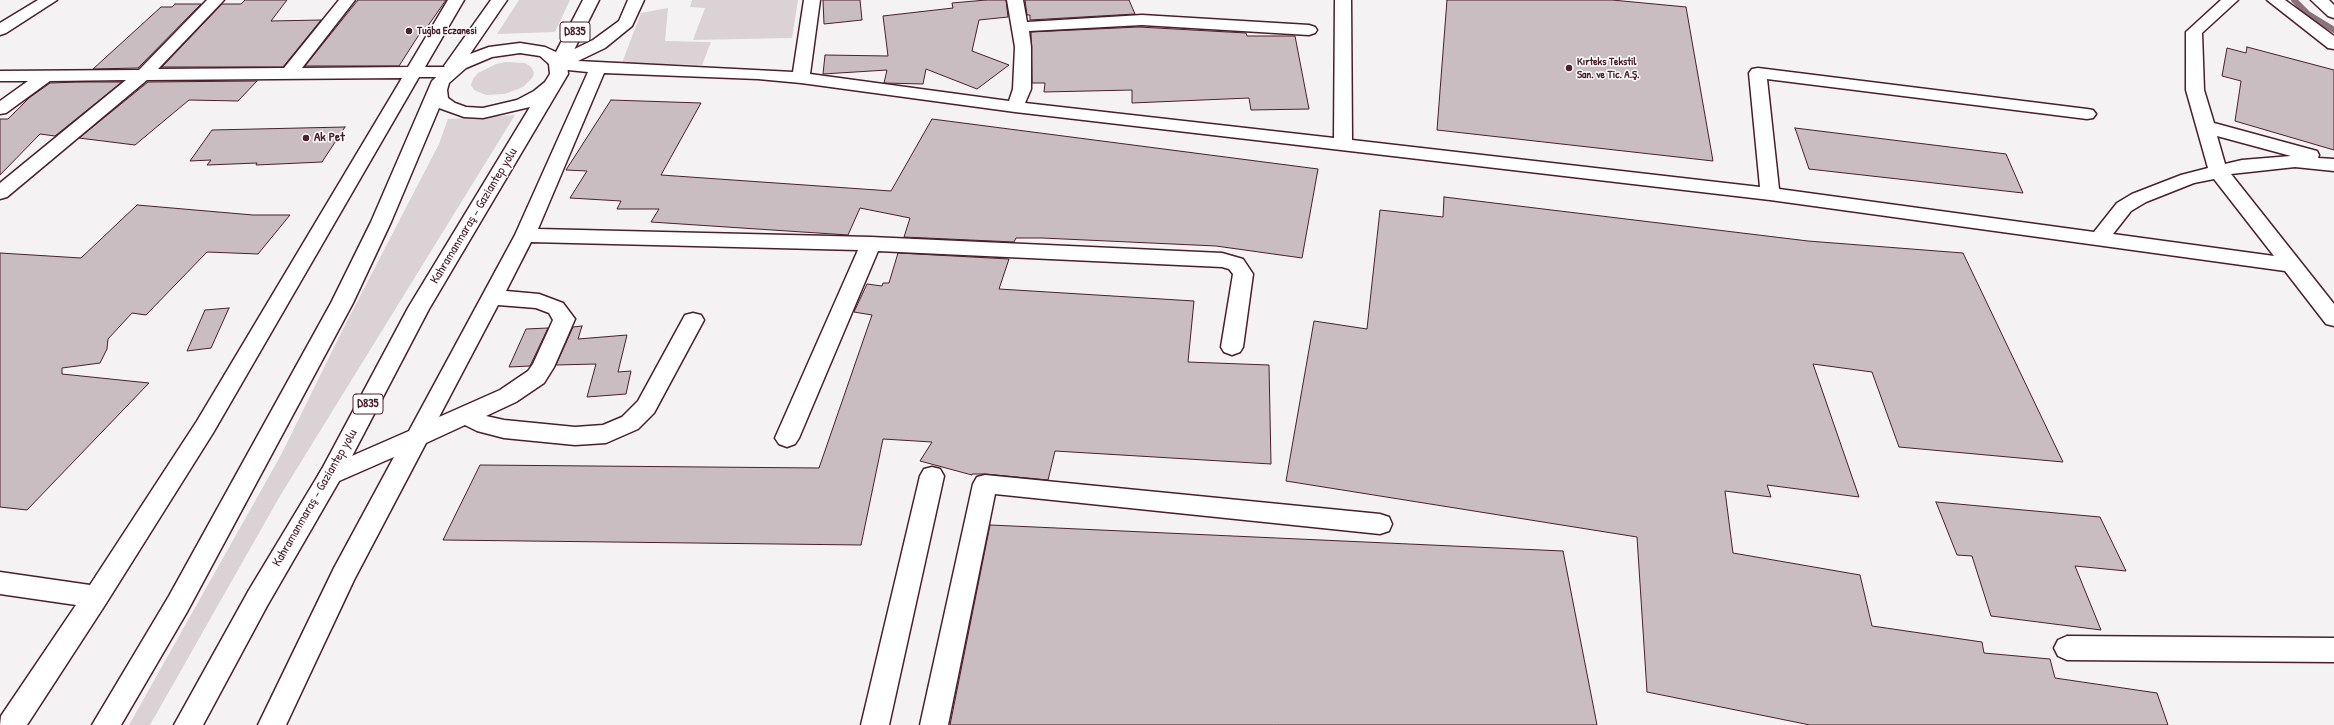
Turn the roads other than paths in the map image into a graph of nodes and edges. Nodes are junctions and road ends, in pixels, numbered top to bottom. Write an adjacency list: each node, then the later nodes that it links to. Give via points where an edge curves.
1 (49, 0): 16 (main road)
2 (216, 0): 22 (main road)
3 (347, 0): 20 (main road)
4 (456, 0): 21 (main road)
5 (499, 0): 27 (main road)
6 (591, 0): 23 (main road, Kahramanmaraş - Gaziantep yolu / D835)
7 (636, 0): 23 (main road, via 626,23)
8 (812, 0): 26 (main road)
9 (1014, 0): 15 (main road)
10 (1344, 0): 32 (main road)
11 (2230, 0): 31 (main road, via 2194,32 2195,90)
12 (2275, 0): 18 (main road)
13 (2319, 0): 14 (main road)
14 (2334, 13)
15 (1019, 27): 17 (main road, via 1142,20); 28 (main road, via 1023,47 1022,89)
16 (0, 30)
17 (1309, 30)
18 (2334, 44)
19 (598, 68): 23 (main road); 26 (main road); 38 (main road)
20 (290, 72): 21 (main road); 22 (main road)
21 (415, 72): 27 (main road); 53 (main road, via 205,427)
22 (145, 73): 25 (main road); 36 (main road)
23 (555, 75): 27 (main road, via 554,58 545,52 520,48 489,52 474,57); 27 (main road, via 540,95 523,104 483,113 464,112 449,107 440,100); 49 (main road, Kahramanmaraş - Gaziantep yolu / D835, via 463,237 419,308)
24 (0, 76): 25 (main road)
25 (47, 76): 29 (main road)
26 (801, 78): 28 (main road)
27 (443, 81): 57 (main road, via 342,303 178,604)
28 (1014, 107): 32 (main road)
29 (0, 109)
30 (2087, 114): 37 (main road, via 1758,73)
31 (2206, 128): 33 (main road); 35 (main road)
32 (1343, 145): 37 (main road)
33 (2334, 161)
34 (2334, 165): 35 (main road, via 2295,161)
35 (2218, 171): 39 (main road, via 2188,179 2139,198 2124,207); 41 (main road)
36 (0, 193)
37 (1770, 194): 39 (main road)
38 (526, 236): 40 (main road); 42 (main road)
39 (2098, 240): 41 (main road)
40 (871, 244): 45 (main road, via 1222,260 1236,264 1243,274); 48 (main road)
41 (2292, 265): 43 (main road)
42 (494, 297): 46 (main road, via 539,301 556,308 564,319 536,377 508,396); 47 (main road)
43 (2334, 319)
44 (693, 320): 46 (main road, via 646,407 630,423 606,434 575,436 504,429 485,425)
45 (1232, 348)
46 (464, 415): 47 (main road)
47 (420, 434): 49 (main road); 59 (main road, via 343,576)
48 (787, 438)
49 (330, 476): 58 (main road, Kahramanmaraş - Gaziantep yolu / D835, via 258,598)
50 (932, 476): 60 (main road)
51 (1380, 524): 61 (main road, via 985,484)
52 (0, 583): 53 (main road)
53 (96, 597): 56 (main road)
54 (2068, 648): 55 (main road)
55 (2334, 650)
56 (11, 725)
57 (106, 725)
58 (188, 725)
59 (272, 725)
60 (875, 725)
61 (934, 725)

